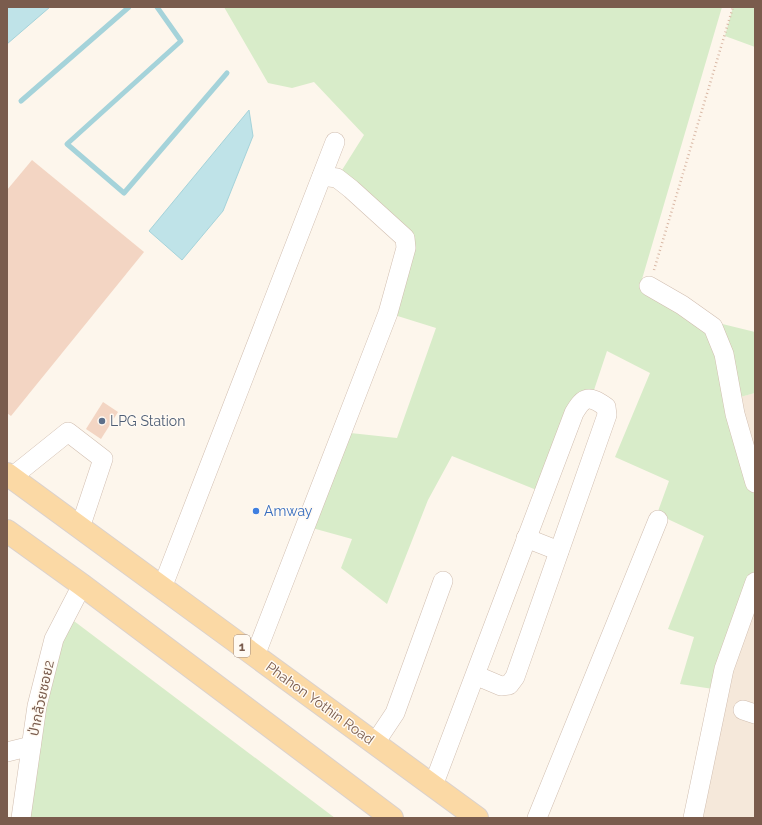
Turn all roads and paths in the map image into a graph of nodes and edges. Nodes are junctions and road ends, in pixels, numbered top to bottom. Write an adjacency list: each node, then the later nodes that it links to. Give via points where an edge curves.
1 (733, 7): 4 (path)
2 (335, 142): 3 (street)
3 (322, 176): 15 (street); 16 (street, via 336,178 351,189 405,238 406,248 388,313)
4 (649, 286): 6 (street, via 713,327 724,354 735,414)
5 (9, 476): 8 (main road, Phahon Yothin Road / 1); 8 (street, via 68,432 103,459)
6 (755, 484)
7 (658, 520): 25 (street)
8 (80, 528): 15 (main road, Phahon Yothin Road / 1)
9 (7, 531): 14 (main road)
10 (526, 538): 11 (street); 11 (street, via 574,413 581,401 587,398 595,399 606,407 607,415); 17 (street)
11 (559, 552): 17 (street, via 515,677 509,685 501,686)
12 (443, 581): 18 (street, via 395,714)
13 (755, 582): 26 (street, via 724,669)
14 (82, 585): 19 (street, ป่ากล้วยซอย2, via 54,639 37,706); 23 (main road)
15 (162, 588): 16 (main road, Phahon Yothin Road / 1)
16 (255, 656): 18 (main road, Phahon Yothin Road / 1)
17 (475, 675): 21 (street)
18 (375, 743): 21 (main road, Phahon Yothin Road / 1)
19 (31, 746): 20 (street); 22 (street, ป่ากล้วยซอย2)
20 (7, 752)
21 (433, 786): 24 (main road, Phahon Yothin Road / 1)
22 (22, 818)
23 (392, 818)
24 (477, 818)
25 (537, 818)
26 (693, 818)

